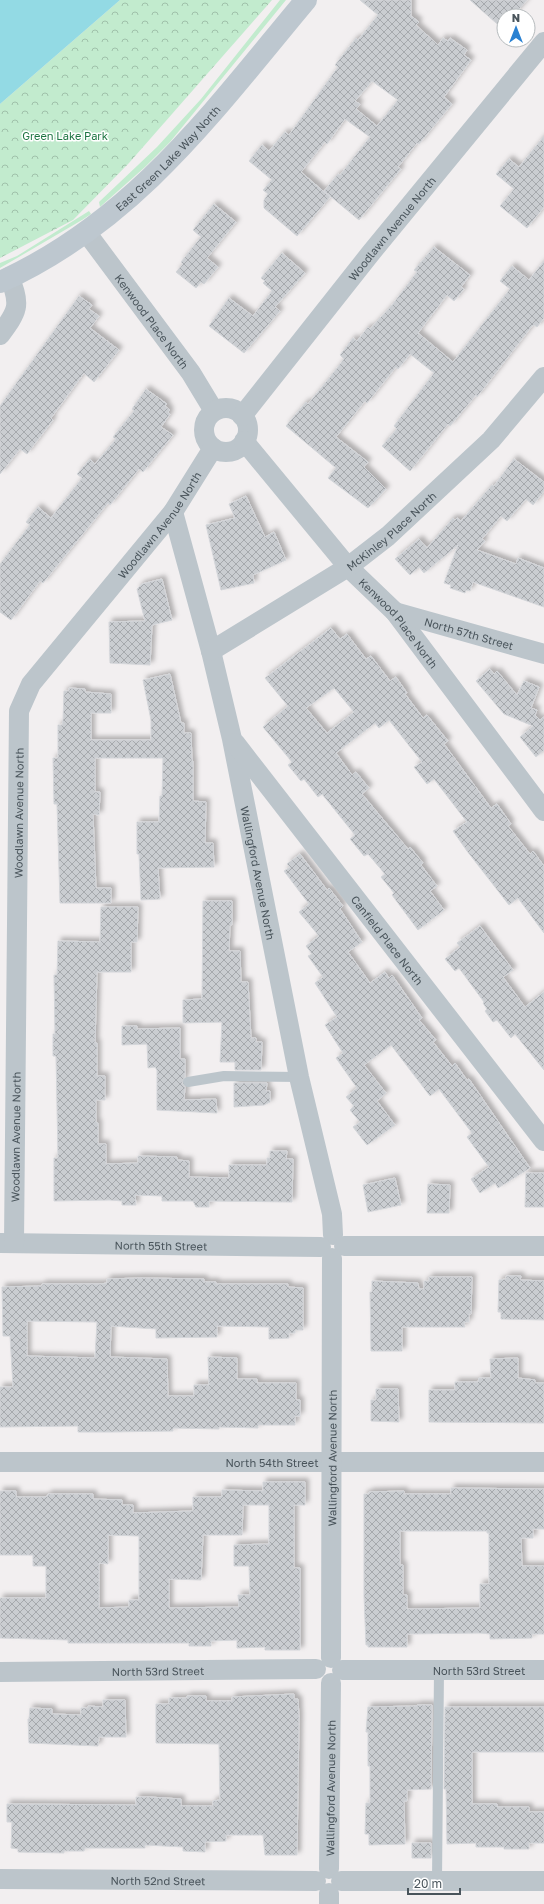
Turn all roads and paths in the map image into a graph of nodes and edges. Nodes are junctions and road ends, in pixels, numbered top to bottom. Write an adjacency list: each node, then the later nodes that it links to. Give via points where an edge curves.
1 (306, 0): 3 (main road, East Green Lake Way North, via 187,143 136,193)
2 (544, 42): 8 (street, Woodlawn Avenue North, via 370,254)
3 (86, 232): 4 (main road, East Green Lake Way North, via 62,249); 7 (street, Kenwood Place North, via 191,373)
4 (5, 280): 5 (street, via 17,300 16,311)
5 (0, 335)
6 (544, 377): 12 (street, McKinley Place North, via 491,440 388,536)
7 (214, 411): 8 (street, via 234,409); 10 (street, via 207,418 204,430 208,443)
8 (242, 416): 9 (street, via 247,426)
9 (244, 441): 10 (street, via 239,447 227,452); 12 (street, Kenwood Place North)
10 (214, 448): 11 (street, Woodlawn Avenue North)
11 (173, 512): 14 (street, Wallingford Avenue North); 17 (street, Woodlawn Avenue North, via 26,692 19,711)
12 (348, 567): 13 (street, Kenwood Place North); 14 (street, McKinley Place North)
13 (395, 612): 15 (street, North 57th Street); 18 (street, Kenwood Place North)
14 (211, 651): 16 (street, Wallingford Avenue North)
15 (544, 654)
16 (232, 739): 19 (street, Wallingford Avenue North); 21 (street, Canfield Place North)
17 (9, 810): 22 (street, Woodlawn Avenue North)
18 (544, 811)
19 (299, 1077): 20 (lane, via 224,1076); 24 (street, Wallingford Avenue North, via 332,1214)
20 (188, 1082)
21 (544, 1141)
22 (7, 1243): 24 (street, North 55th Street)
23 (544, 1246): 24 (street, North 55th Street)
24 (333, 1247): 26 (street, Wallingford Avenue North)
25 (0, 1462): 26 (street, North 54th Street)
26 (331, 1462): 27 (street, North 54th Street); 28 (street, Wallingford Avenue North)
27 (544, 1462)
28 (330, 1670): 29 (street, North 53rd Street); 31 (street, North 53rd Street); 35 (street, Wallingford Avenue North)
29 (439, 1670): 30 (street, North 53rd Street); 33 (lane)
30 (544, 1670)
31 (0, 1672)
32 (0, 1878): 35 (street, North 52nd Street)
33 (437, 1881): 34 (street, North 52nd Street); 35 (street, North 52nd Street)
34 (544, 1881)
35 (329, 1886)

